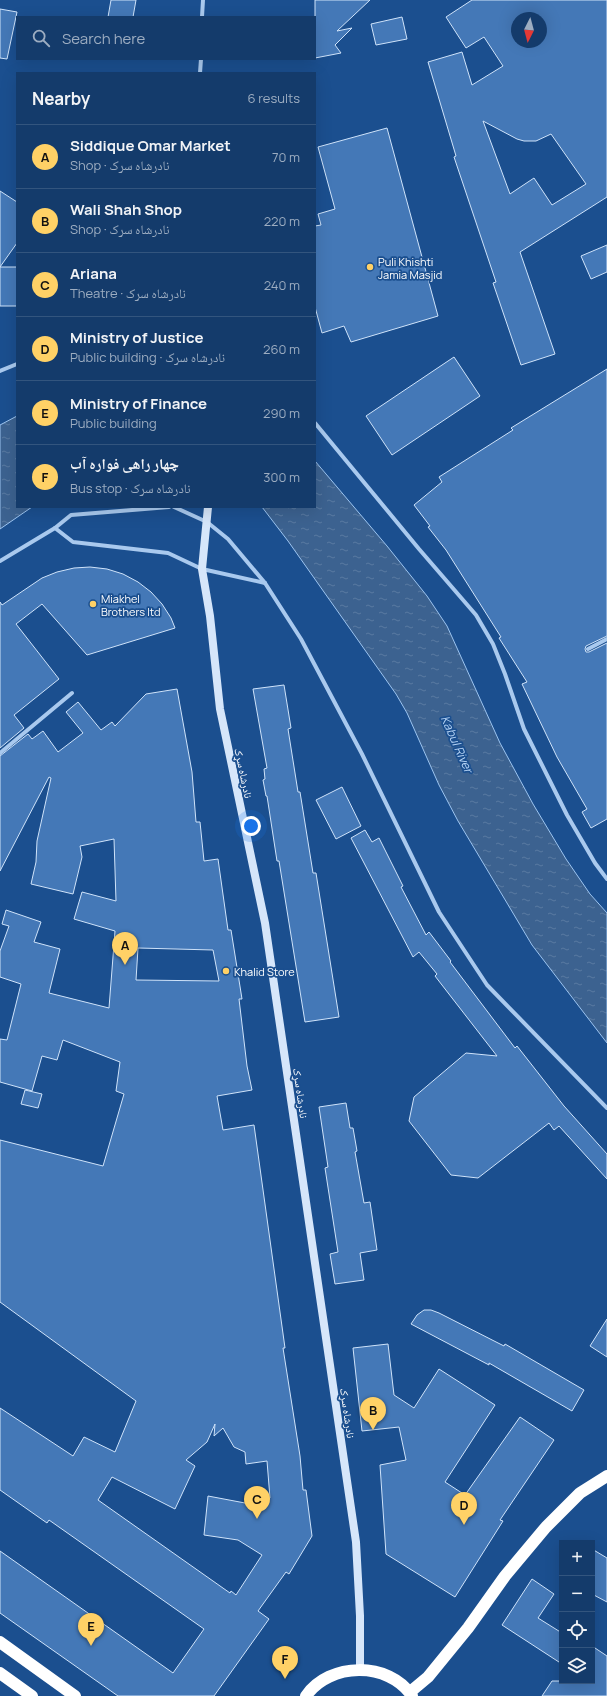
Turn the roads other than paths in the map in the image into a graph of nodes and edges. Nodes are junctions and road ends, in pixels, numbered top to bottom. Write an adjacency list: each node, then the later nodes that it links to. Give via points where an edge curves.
1 (203, 0): 2 (street)
2 (202, 16)
3 (201, 60): 4 (street)
4 (200, 72)
5 (16, 364): 6 (street)
6 (0, 371)
7 (316, 424): 20 (street, via 476,615 501,662 524,729 567,815)
8 (157, 508): 12 (street, via 71,515)
9 (176, 508): 11 (street)
10 (208, 508): 11 (street, نادرشاه سړک)
11 (207, 522): 14 (street, نادرشاه سړک); 15 (street, via 228,539)
12 (55, 528): 13 (street); 14 (street, via 73,542 168,553)
13 (0, 560)
14 (202, 569): 15 (street); 24 (street, نادرشاه سړک, via 220,710 265,923 355,1535)
15 (265, 583): 21 (street, via 301,639 355,741 439,912 487,985)
16 (607, 639): 17 (street)
17 (588, 649)
18 (72, 693): 19 (street)
19 (0, 753)
20 (607, 879)
21 (607, 1108)
22 (607, 1476): 26 (highway, via 580,1493 546,1526 428,1678)
23 (0, 1642): 28 (highway)
24 (360, 1670): 26 (highway, via 377,1672 395,1680); 29 (highway, via 341,1672 323,1680)
25 (0, 1673): 27 (highway)
26 (411, 1694)
27 (32, 1696)
28 (75, 1696)
29 (306, 1696)

